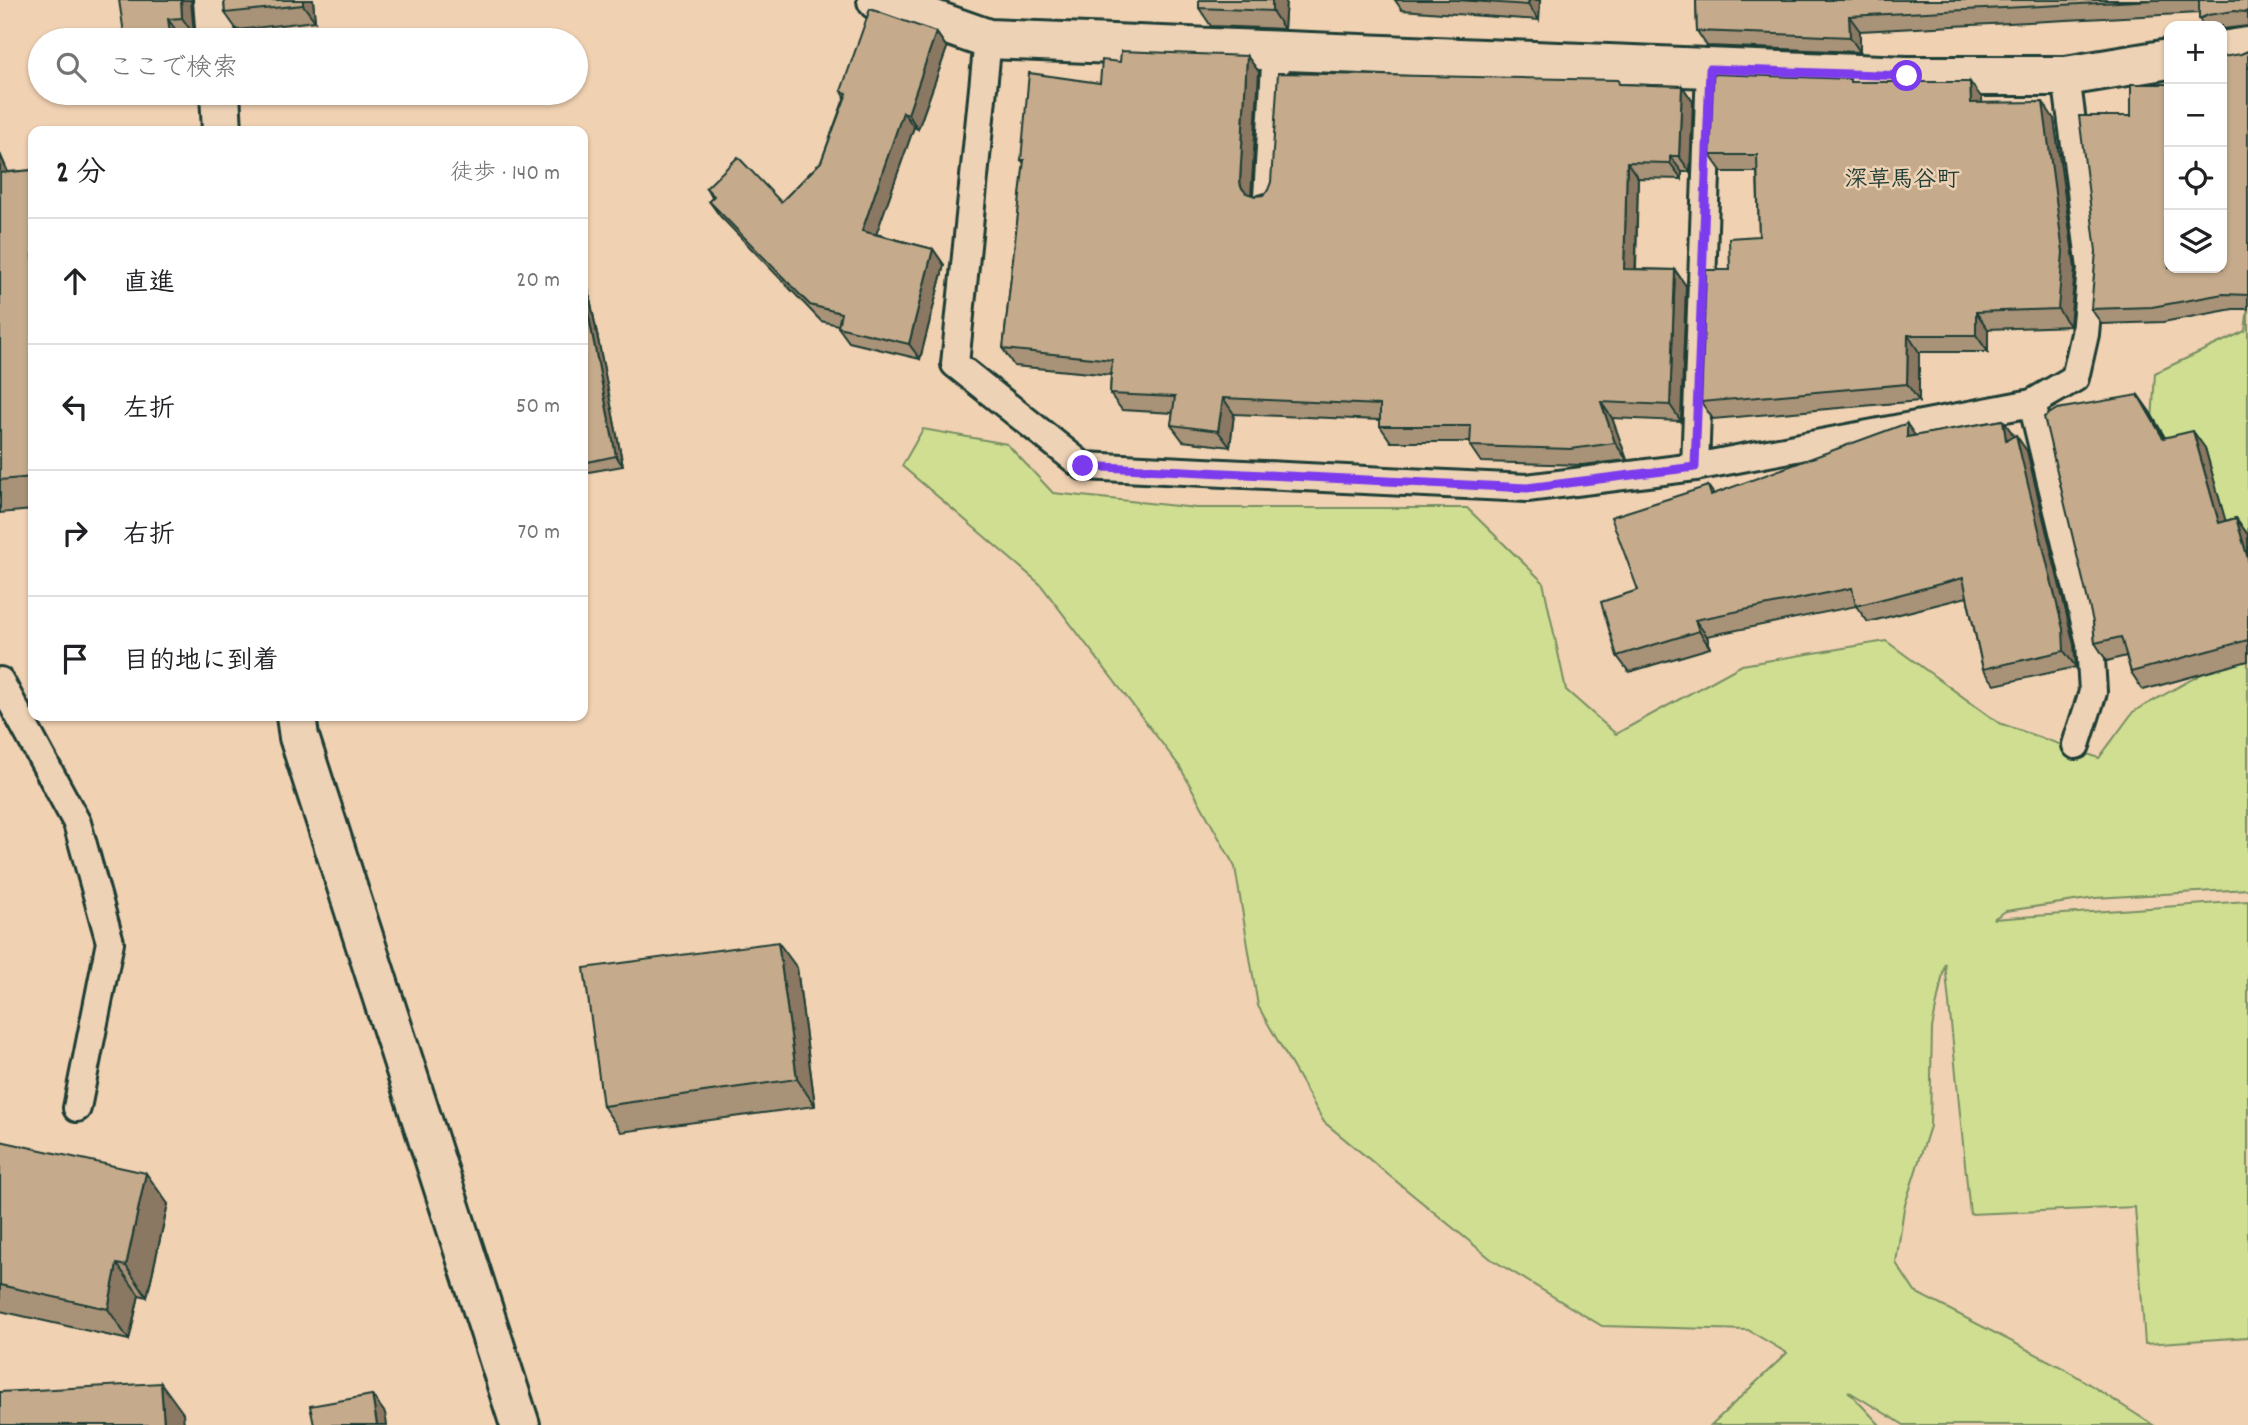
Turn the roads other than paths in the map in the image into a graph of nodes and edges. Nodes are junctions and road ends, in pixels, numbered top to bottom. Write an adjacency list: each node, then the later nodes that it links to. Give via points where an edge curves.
1 (213, 0): 3 (street)
2 (877, 0): 4 (street)
3 (215, 28)
4 (988, 39): 6 (street); 15 (lane, via 955,364 1083,466 1527,488)
5 (2248, 47): 7 (street)
6 (1276, 49): 9 (street); 13 (lane)
7 (2227, 50)
8 (2164, 60): 10 (street)
9 (1710, 69): 10 (street); 15 (lane)
10 (2066, 76): 14 (lane, via 2091,268 2085,334 2076,378)
11 (221, 105): 12 (street)
12 (222, 126)
13 (1267, 197)
14 (2032, 403): 15 (lane); 18 (lane, via 2090,643 2093,692)
15 (1695, 467)
16 (0, 681): 19 (lane, via 77,823 110,942)
17 (297, 721): 20 (street)
18 (2076, 745)
19 (77, 1108)
20 (520, 1425)

